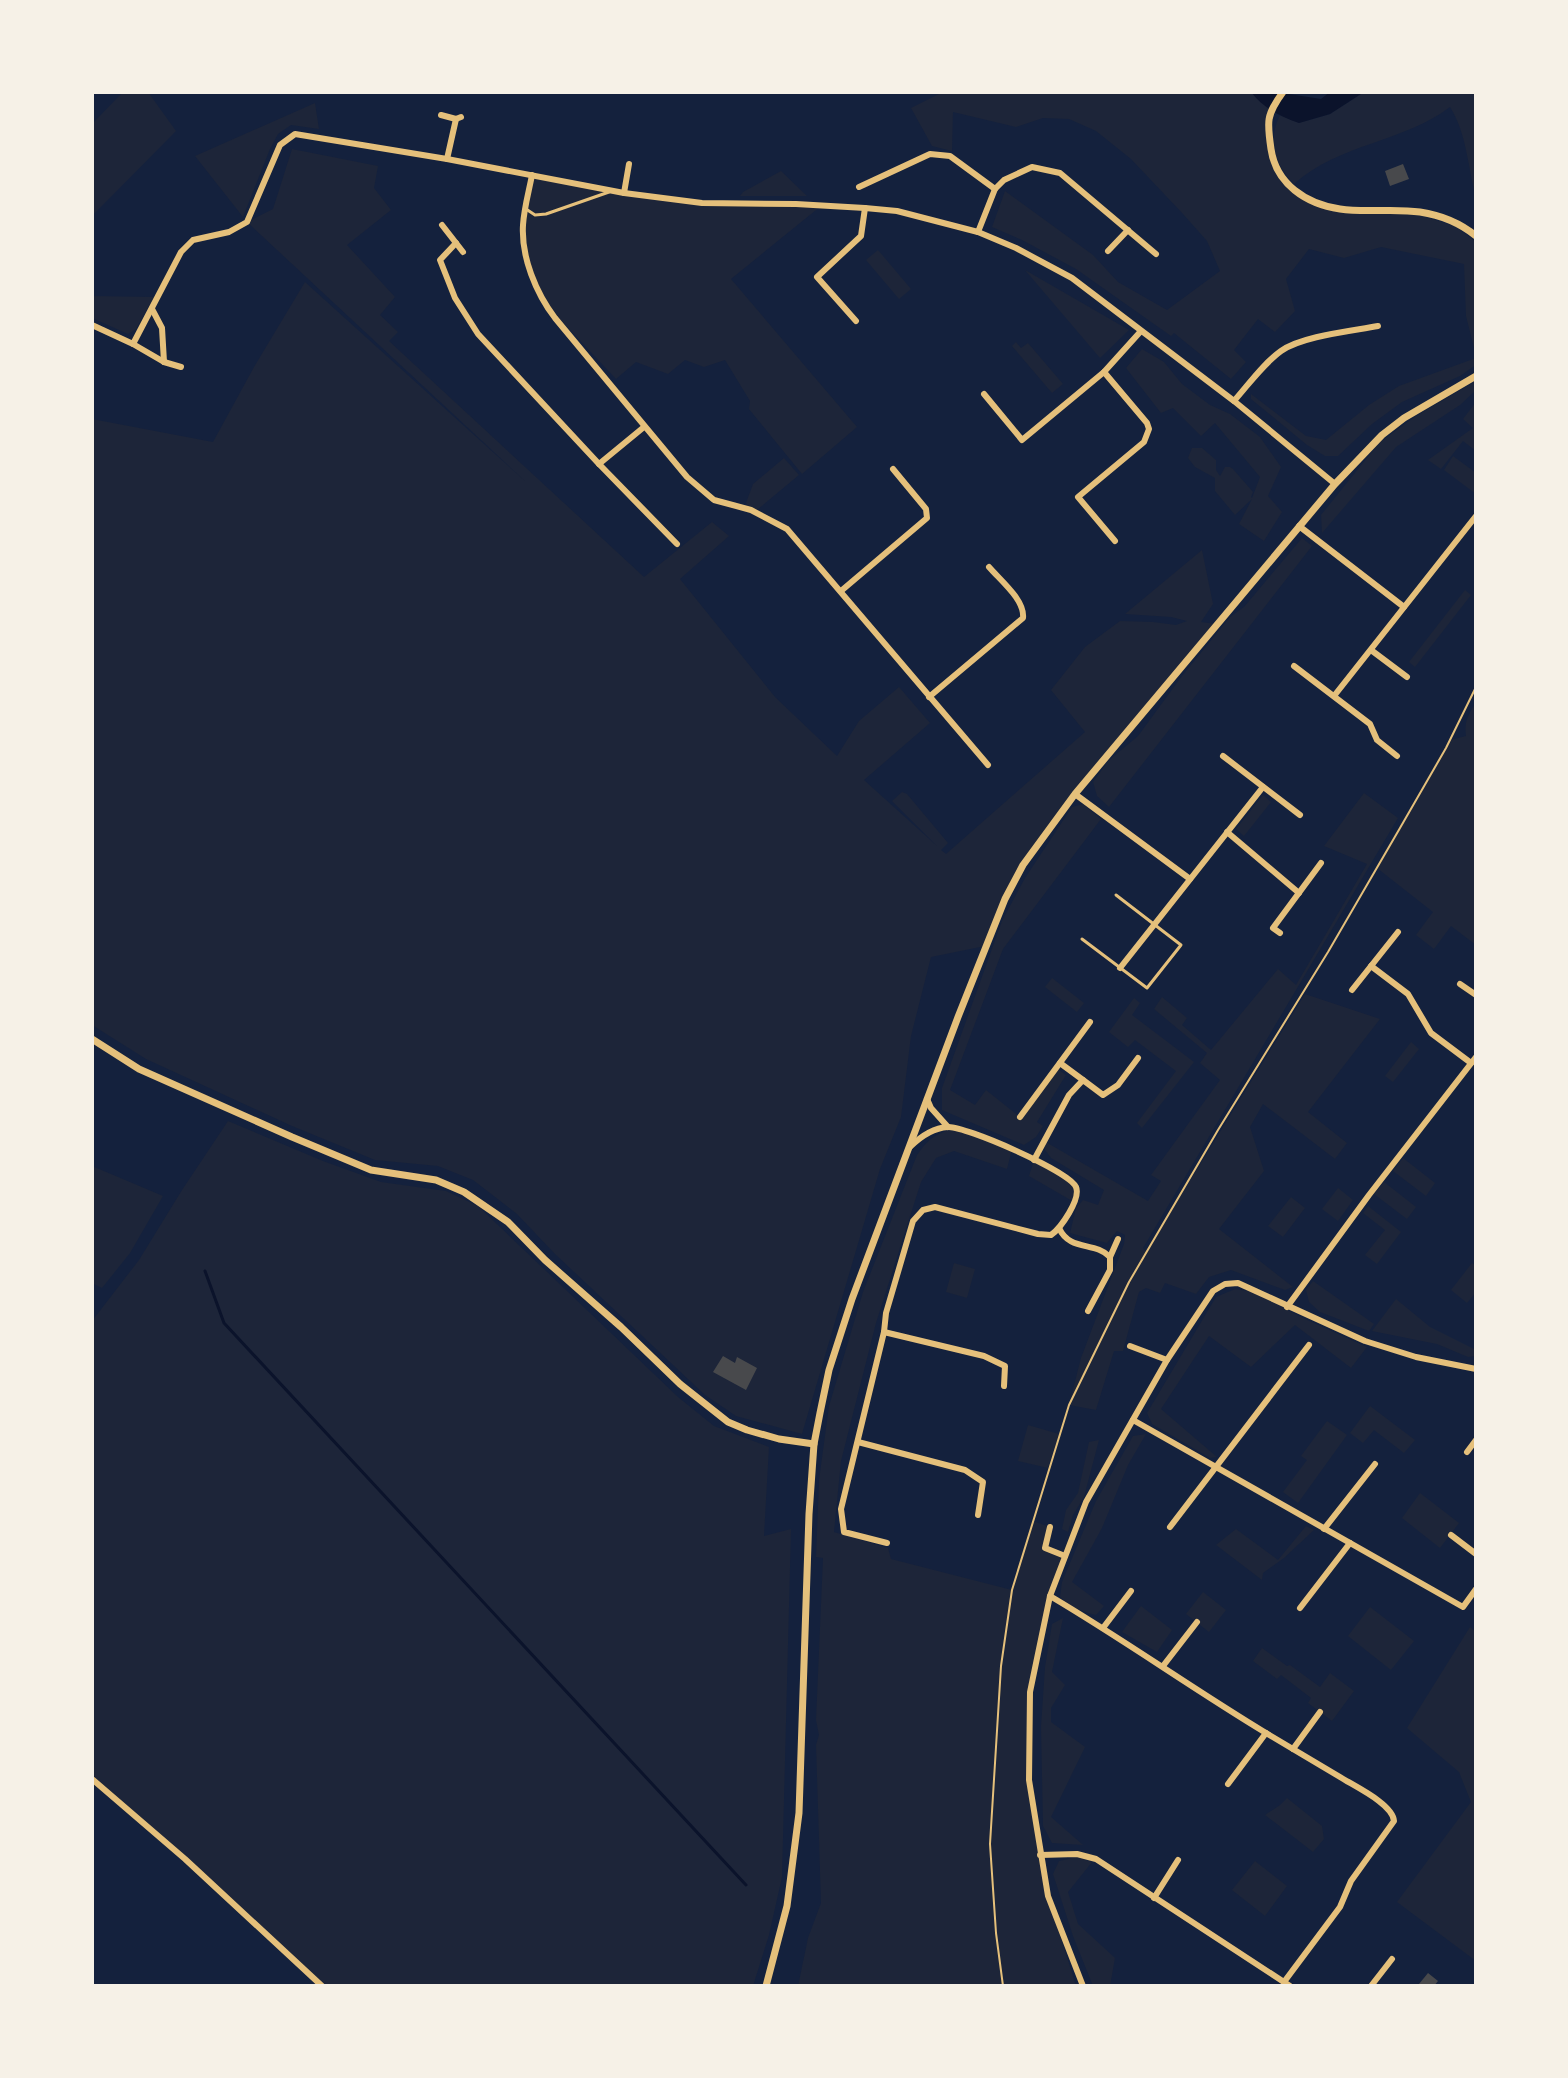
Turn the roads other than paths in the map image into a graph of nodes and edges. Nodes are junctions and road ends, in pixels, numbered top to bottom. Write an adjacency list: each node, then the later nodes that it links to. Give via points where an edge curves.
1 (1283, 92): 15 (street, via 1267,122 1272,160 1289,188 1340,209 1420,212 1449,219)
2 (441, 115): 3 (street, via 459,118)
3 (447, 159): 5 (street); 20 (street, via 295,134 280,145 247,222 189,243)
4 (629, 164): 9 (street)
5 (532, 175): 8 (street); 11 (street)
6 (859, 187): 7 (street, via 930,154 950,156)
7 (995, 189): 13 (street, via 1032,167 1060,173); 14 (street)
8 (613, 190): 9 (street); 11 (lane, via 546,214)
9 (624, 193): 10 (street, via 702,203)
10 (865, 208): 14 (street); 21 (street, via 861,236 817,277)
11 (526, 209): 32 (street, via 527,259 541,299)
12 (442, 225): 16 (street)
13 (1128, 230): 17 (street); 19 (street)
14 (978, 232): 24 (street, via 1072,278)
15 (1476, 236)
16 (456, 243): 18 (street); 33 (street, via 440,260 455,298 478,334)
17 (1108, 251)
18 (463, 252)
19 (1156, 254)
20 (152, 309): 25 (street); 26 (street, via 162,328)
21 (856, 321)
22 (92, 325): 25 (street)
23 (1378, 326): 31 (street, via 1283,349)
24 (1141, 331): 28 (street); 31 (street)
25 (133, 344): 26 (street)
26 (164, 362): 27 (street)
27 (181, 367)
28 (1104, 372): 30 (street, via 1022,440); 38 (street, via 1149,429 1144,442 1078,497)
29 (1476, 376): 35 (street, via 1404,418)
30 (984, 394)
31 (1234, 401): 35 (street)
32 (644, 427): 33 (street); 41 (street, via 714,500 751,510 787,529)
33 (599, 464): 39 (street)
34 (893, 469): 41 (street, via 926,509 927,518)
35 (1335, 484): 37 (street)
36 (1476, 516): 42 (street)
37 (1299, 526): 42 (street); 52 (street)
38 (1115, 541)
39 (677, 544)
40 (989, 567): 47 (street, via 1021,605 1023,618)
41 (841, 591): 47 (street)
42 (1404, 607): 43 (street)
43 (1371, 650): 45 (street); 46 (street)
44 (1294, 666): 46 (street)
45 (1407, 677)
46 (1334, 696): 49 (street, via 1370,724 1377,740)
47 (929, 697): 50 (street)
48 (1223, 756): 51 (street)
49 (1397, 756)
50 (988, 765)
51 (1263, 787): 53 (street); 54 (street)
52 (1075, 794): 56 (street); 74 (street, via 1005,899)
53 (1300, 815)
54 (1227, 832): 56 (street); 57 (street)
55 (1321, 863): 57 (street)
56 (1190, 879): 59 (street)
57 (1299, 893): 61 (street, via 1273,928)
58 (1116, 895): 59 (lane)
59 (1155, 924): 64 (street); 64 (lane, via 1181,945 1147,988)
60 (1398, 932): 63 (street)
61 (1280, 933)
62 (1082, 939): 64 (lane)
63 (1371, 966): 66 (street); 71 (street, via 1408,994 1431,1033)
64 (1120, 968)
65 (1460, 984): 67 (street)
66 (1352, 990)
67 (1476, 995)
68 (1090, 1022): 72 (street)
69 (92, 1039): 93 (street, via 139,1069 371,1170 436,1180 464,1192 508,1222 680,1384 728,1422)
70 (1138, 1058): 73 (street, via 1118,1085 1103,1095)
71 (1474, 1060): 82 (street)
72 (1060, 1063): 73 (street); 75 (street)
73 (1083, 1080): 78 (street, via 1069,1095)
74 (927, 1099): 76 (street); 77 (street)
75 (1020, 1117)
76 (948, 1127): 77 (street, via 926,1134); 78 (street)
77 (908, 1150): 93 (street, via 839,1337)
78 (1034, 1160): 79 (street, via 1076,1187)
79 (1059, 1228): 81 (street, via 1070,1242); 84 (street, via 1045,1235 943,1208 923,1210 913,1221 905,1246)
80 (1118, 1239): 81 (street)
81 (1110, 1257): 83 (street, via 1110,1270)
82 (1287, 1307): 87 (street, via 1244,1284 1231,1283 1213,1291); 88 (street, via 1365,1341)
83 (1088, 1311)
84 (884, 1332): 89 (street, via 984,1356 1005,1366); 92 (street)
85 (1309, 1345): 96 (street)
86 (1130, 1346): 87 (street)
87 (1167, 1360): 90 (street)
88 (1476, 1369)
89 (1004, 1386)
90 (1133, 1420): 96 (street); 105 (street, via 1086,1502)
91 (1476, 1440): 94 (street)
92 (858, 1442): 97 (street, via 965,1470 983,1482); 102 (street, via 841,1509 844,1532)
93 (814, 1444): 124 (street, via 799,1813 787,1906)
94 (1467, 1452)
95 (1375, 1464): 100 (street)
96 (1214, 1468): 99 (street); 100 (street)
97 (978, 1515)
98 (1050, 1527): 105 (street, via 1045,1548)
99 (1170, 1527)
100 (1324, 1529): 103 (street)
101 (1451, 1535): 104 (street)
102 (887, 1543)
103 (1350, 1543): 106 (street, via 1463,1607); 109 (street)
104 (1476, 1554)
105 (1065, 1556): 108 (street)
106 (1476, 1589)
107 (1131, 1591): 111 (street)
108 (1050, 1596): 111 (street); 118 (street, via 1030,1692 1029,1780)
109 (1300, 1608)
110 (1197, 1622): 112 (street)
111 (1103, 1628): 112 (street)
112 (1163, 1666): 114 (street)
113 (1320, 1712): 115 (street)
114 (1266, 1733): 115 (street); 117 (street)
115 (1293, 1749): 122 (street, via 1390,1809 1394,1821)
116 (92, 1779): 123 (street)
117 (1228, 1784)
118 (1040, 1855): 120 (street, via 1096,1859); 125 (street, via 1048,1896)
119 (1178, 1860): 120 (street)
120 (1154, 1898): 122 (street)
121 (1392, 1959): 126 (street)
122 (1287, 1984)
123 (322, 1986)
124 (766, 1986)
125 (1083, 1986)
126 (1371, 1986)

